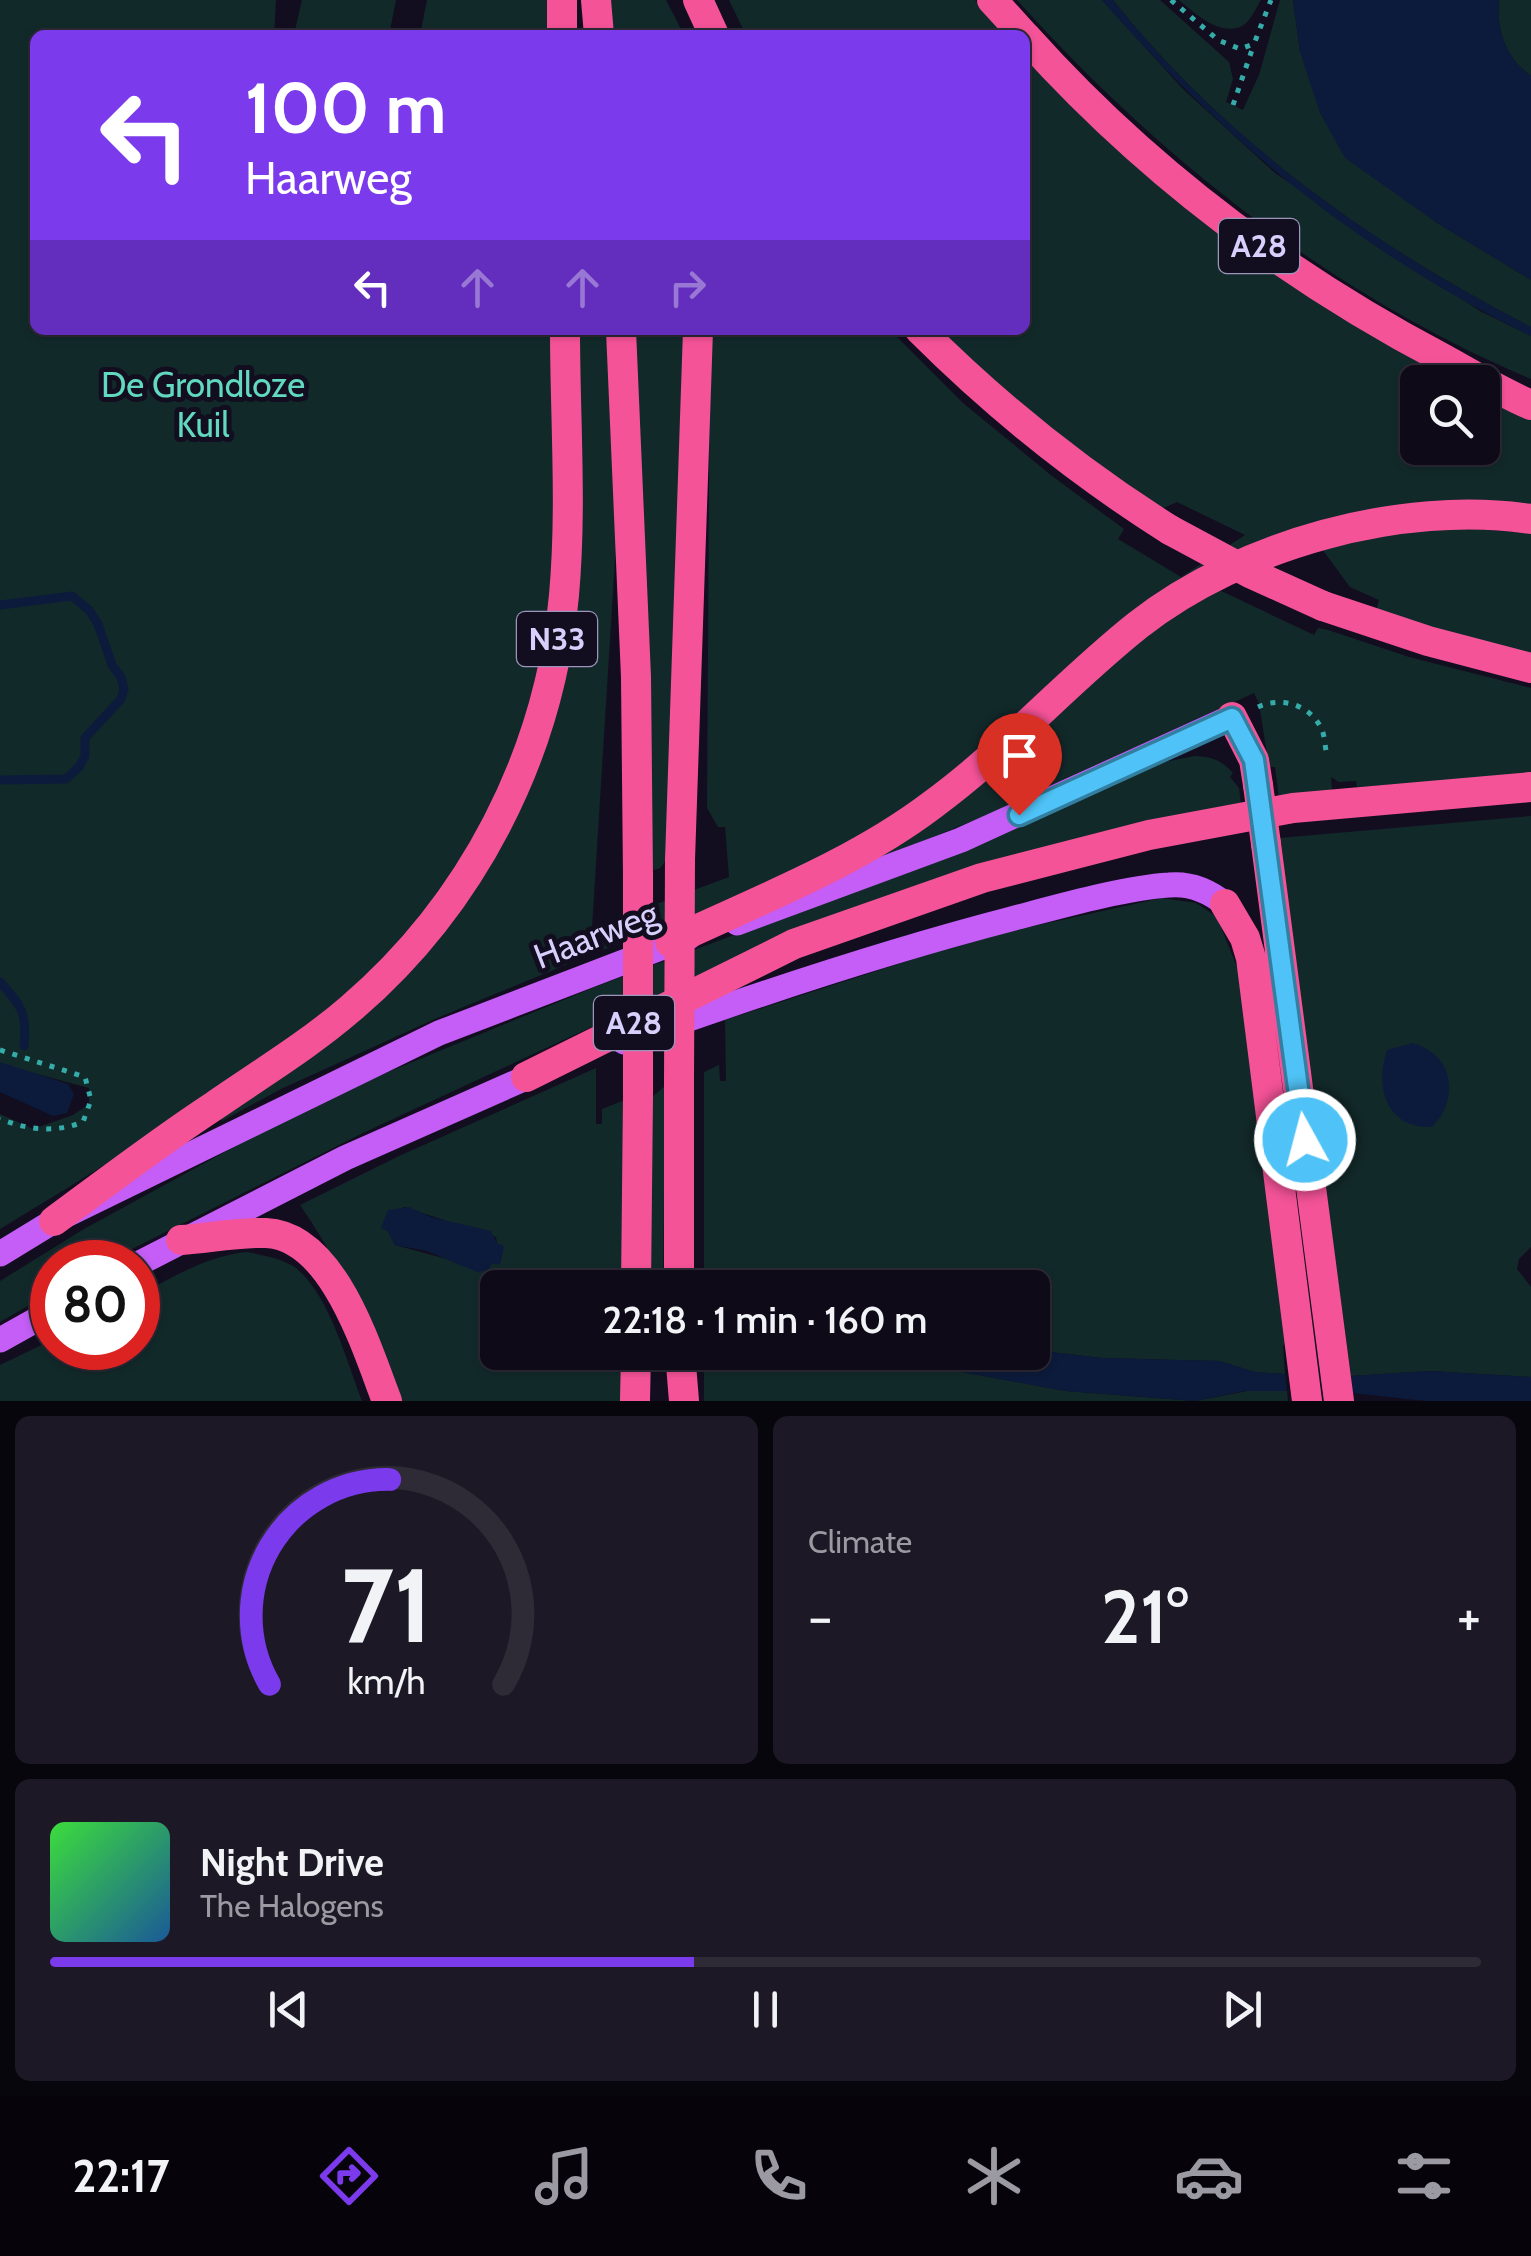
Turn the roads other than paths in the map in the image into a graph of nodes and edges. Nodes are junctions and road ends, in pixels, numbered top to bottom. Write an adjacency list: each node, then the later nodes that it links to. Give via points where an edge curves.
1 (562, 0): 5 (highway)
2 (596, 0): 6 (highway)
3 (697, 0): 7 (highway); 8 (highway)
4 (992, 0): 9 (highway, A28)
5 (562, 30)
6 (599, 30)
7 (698, 30)
8 (712, 30)
9 (1019, 30)
10 (1030, 42): 15 (highway, A28, via 1133,144 1319,289)
11 (565, 335): 23 (highway, N33, via 561,614 524,766 482,852 416,943 351,1008)
12 (621, 335): 27 (highway, N33, bridge, via 636,677)
13 (698, 335): 28 (highway, bridge, via 680,860)
14 (925, 335): 17 (highway, bridge, via 1051,449 1170,530 1323,606)
15 (1531, 405)
16 (1531, 519): 21 (highway, via 1488,514 1376,521 1292,546 1197,587 1140,623 986,762 882,840)
17 (1531, 668)
18 (1232, 718): 21 (main road, Haarweg, via 961,840 767,914); 37 (highway, bridge, via 1254,760 1258,784)
19 (1531, 787): 22 (highway, A28, via 1293,808 1149,835 982,878 794,944)
20 (1225, 904): 22 (main road, via 1212,893 1170,884 1038,912 792,982); 36 (highway, via 1250,958)
21 (670, 942): 23 (main road, Haarweg, via 438,1033)
22 (526, 1076): 24 (main road)
23 (54, 1221): 26 (main road, Haarweg)
24 (182, 1240): 25 (main road); 33 (highway, via 270,1233 310,1253 342,1294)
25 (160, 1252)
26 (0, 1254)
27 (636, 1270)
28 (679, 1270)
29 (30, 1323): 30 (main road)
30 (0, 1340)
31 (636, 1370): 34 (highway)
32 (679, 1370): 35 (highway)
33 (387, 1401)
34 (635, 1401)
35 (680, 1401)
36 (1306, 1401)
37 (1338, 1401)

